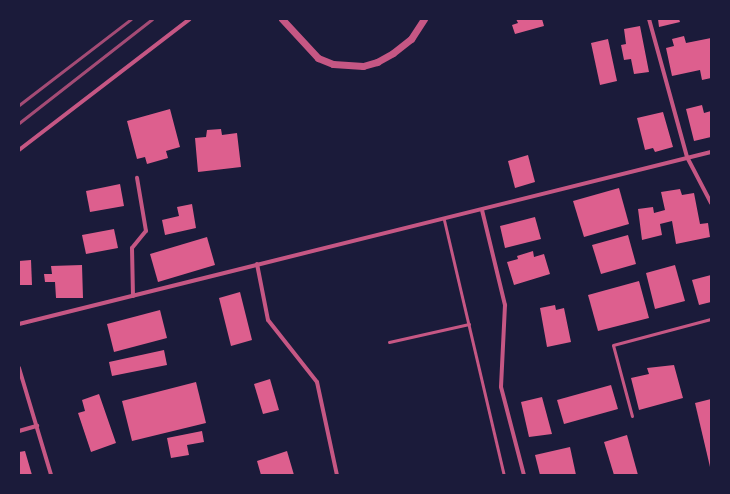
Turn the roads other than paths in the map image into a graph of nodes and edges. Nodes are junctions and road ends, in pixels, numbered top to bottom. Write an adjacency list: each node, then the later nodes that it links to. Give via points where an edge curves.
1 (190, 19): 5 (street)
2 (282, 19): 3 (street, via 318,58 333,64 363,66 393,53 411,39)
3 (424, 19)
4 (649, 19): 7 (street)
5 (19, 150)
6 (711, 152): 7 (street)
7 (688, 157): 9 (street); 10 (street)
8 (136, 178): 13 (street, via 146,231 132,248)
9 (711, 203)
10 (482, 210): 11 (street); 25 (street, via 505,305 501,387)
11 (444, 220): 12 (street); 16 (lane)
12 (257, 264): 13 (street); 23 (street, via 268,320 317,382)
13 (133, 296): 15 (street)
14 (711, 319): 19 (lane, via 613,345)
15 (19, 324)
16 (468, 324): 17 (lane); 24 (lane)
17 (389, 342)
18 (19, 368): 20 (street)
19 (632, 416)
20 (37, 426): 21 (street); 22 (street)
21 (19, 431)
22 (50, 475)
23 (337, 475)
24 (504, 475)
25 (524, 475)

